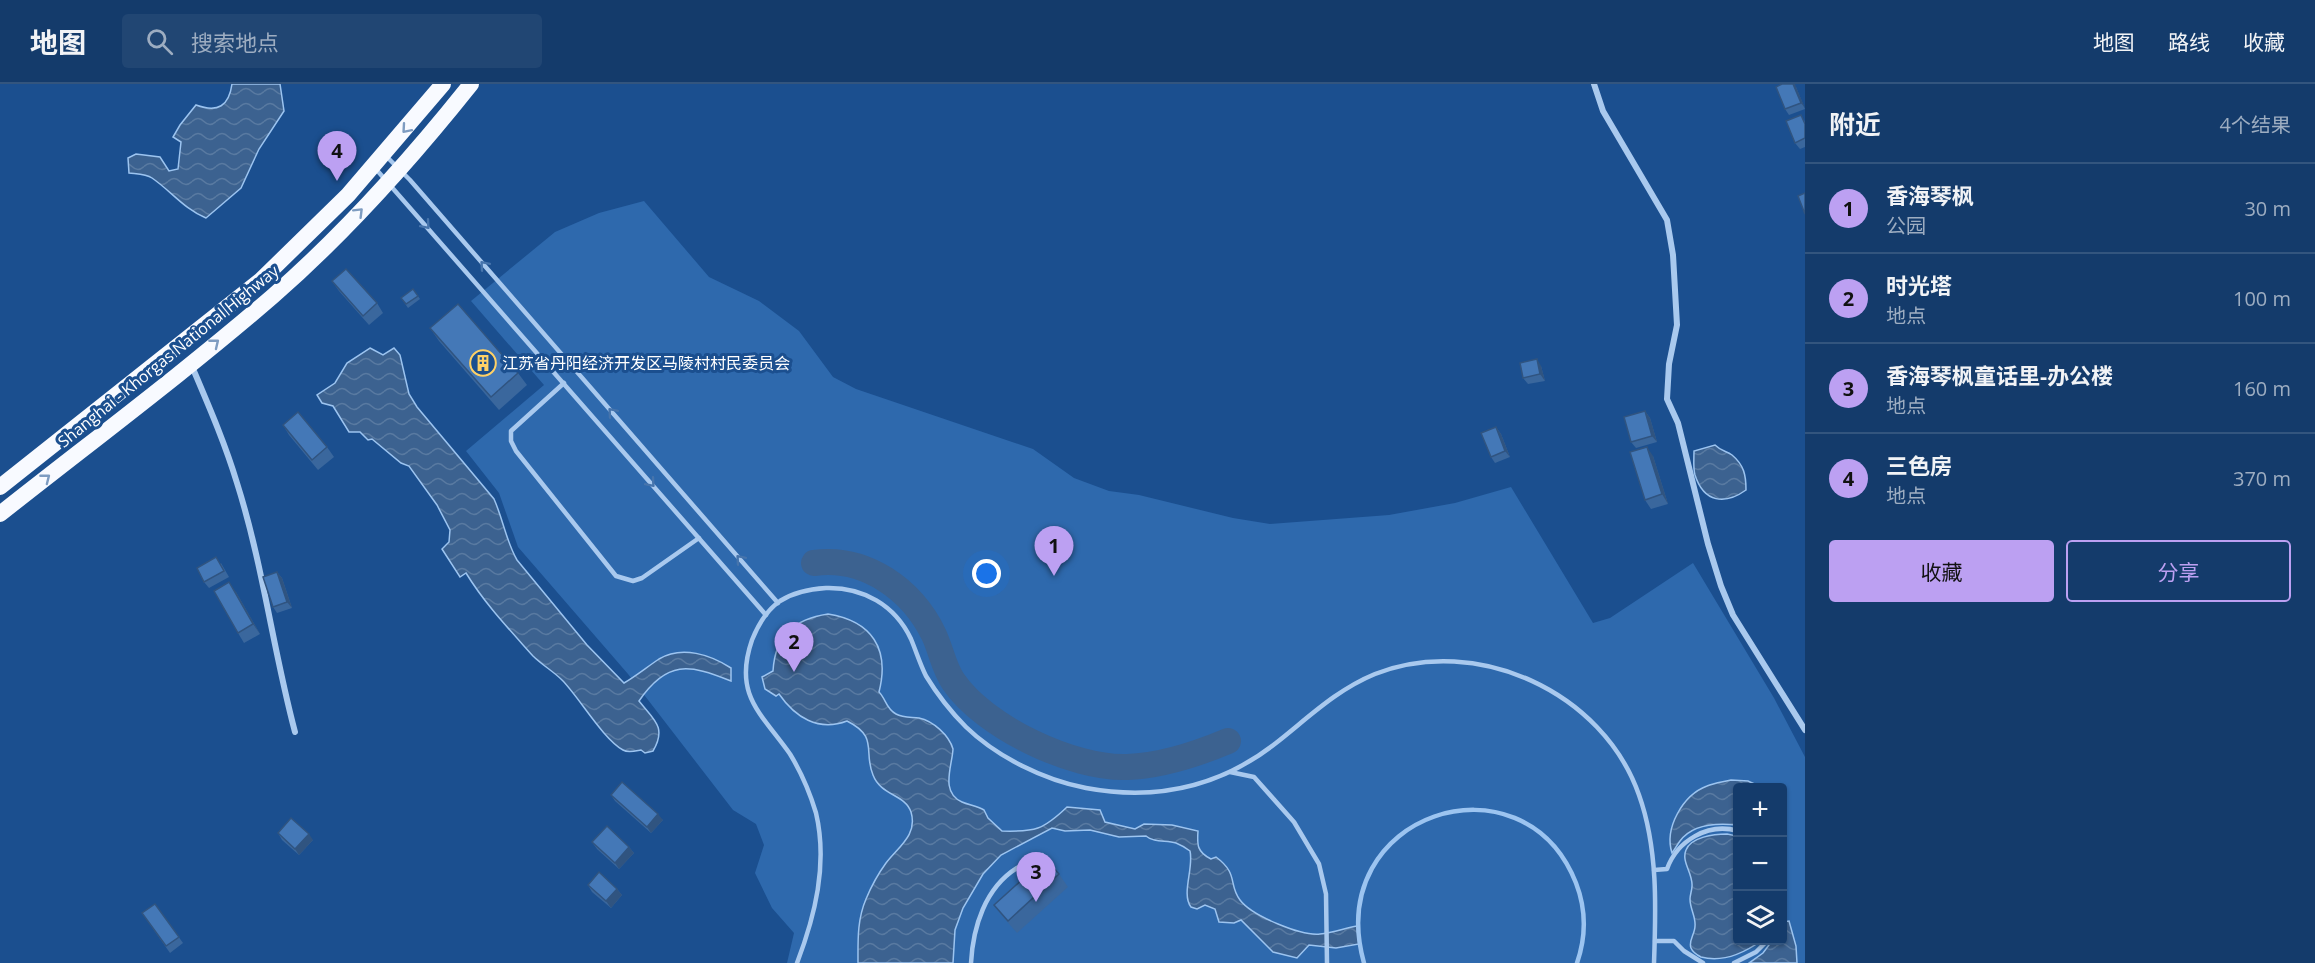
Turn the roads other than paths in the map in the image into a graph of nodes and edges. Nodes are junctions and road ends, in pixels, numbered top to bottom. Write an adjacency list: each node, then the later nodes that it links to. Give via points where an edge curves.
1 (443, 84): 4 (highway, Shanghai - Khorgas National Highway, one-way to 4)
2 (471, 84): 5 (highway, Shanghai - Khorgas National Highway)
3 (1594, 84): 14 (street, via 1603,111 1667,220 1677,325 1667,399 1678,423 1720,586 1733,615)
4 (379, 160): 5 (lane); 6 (lane); 9 (highway, Shanghai - Khorgas National Highway, via 261,280)
5 (399, 168): 6 (highway, Shanghai - Khorgas National Highway); 12 (lane, one-way to 5)
6 (387, 181): 7 (highway, Shanghai - Khorgas National Highway, one-way to 6, via 274,295); 8 (lane, one-way to 8)
7 (191, 363): 10 (highway, Shanghai - Khorgas National Highway, one-way to 7); 15 (street, via 238,484)
8 (564, 383): 11 (lane, one-way to 11); 11 (lane, via 519,422 511,431 511,441 616,576 633,581 642,578)
9 (0, 487)
10 (0, 514)
11 (699, 538): 13 (lane)
12 (778, 603): 13 (lane); 16 (lane, via 801,592 840,588 853,589 880,602 902,624 927,678 966,727 1004,756 1049,778 1077,787 1130,795 1180,789)
13 (766, 615): 22 (lane, via 746,657 747,689 761,718 800,772 819,834 817,897)
14 (1805, 729)
15 (295, 732)
16 (1230, 772): 19 (lane, via 1258,757 1338,693 1377,673 1420,663 1496,667 1550,690 1591,721 1608,740 1638,791 1647,820); 24 (lane, via 1254,777 1294,822 1319,864 1326,894)
17 (1733, 830): 19 (lane, via 1713,829 1689,839 1667,869)
18 (1042, 855): 23 (lane, via 1016,868 990,896 975,926)
19 (1654, 870): 20 (lane)
20 (1655, 941): 25 (lane); 26 (lane, via 1674,941)
21 (1763, 945): 27 (lane)
22 (797, 963)
23 (971, 963)
24 (1327, 963)
25 (1654, 963)
26 (1703, 963)
27 (1734, 963)

